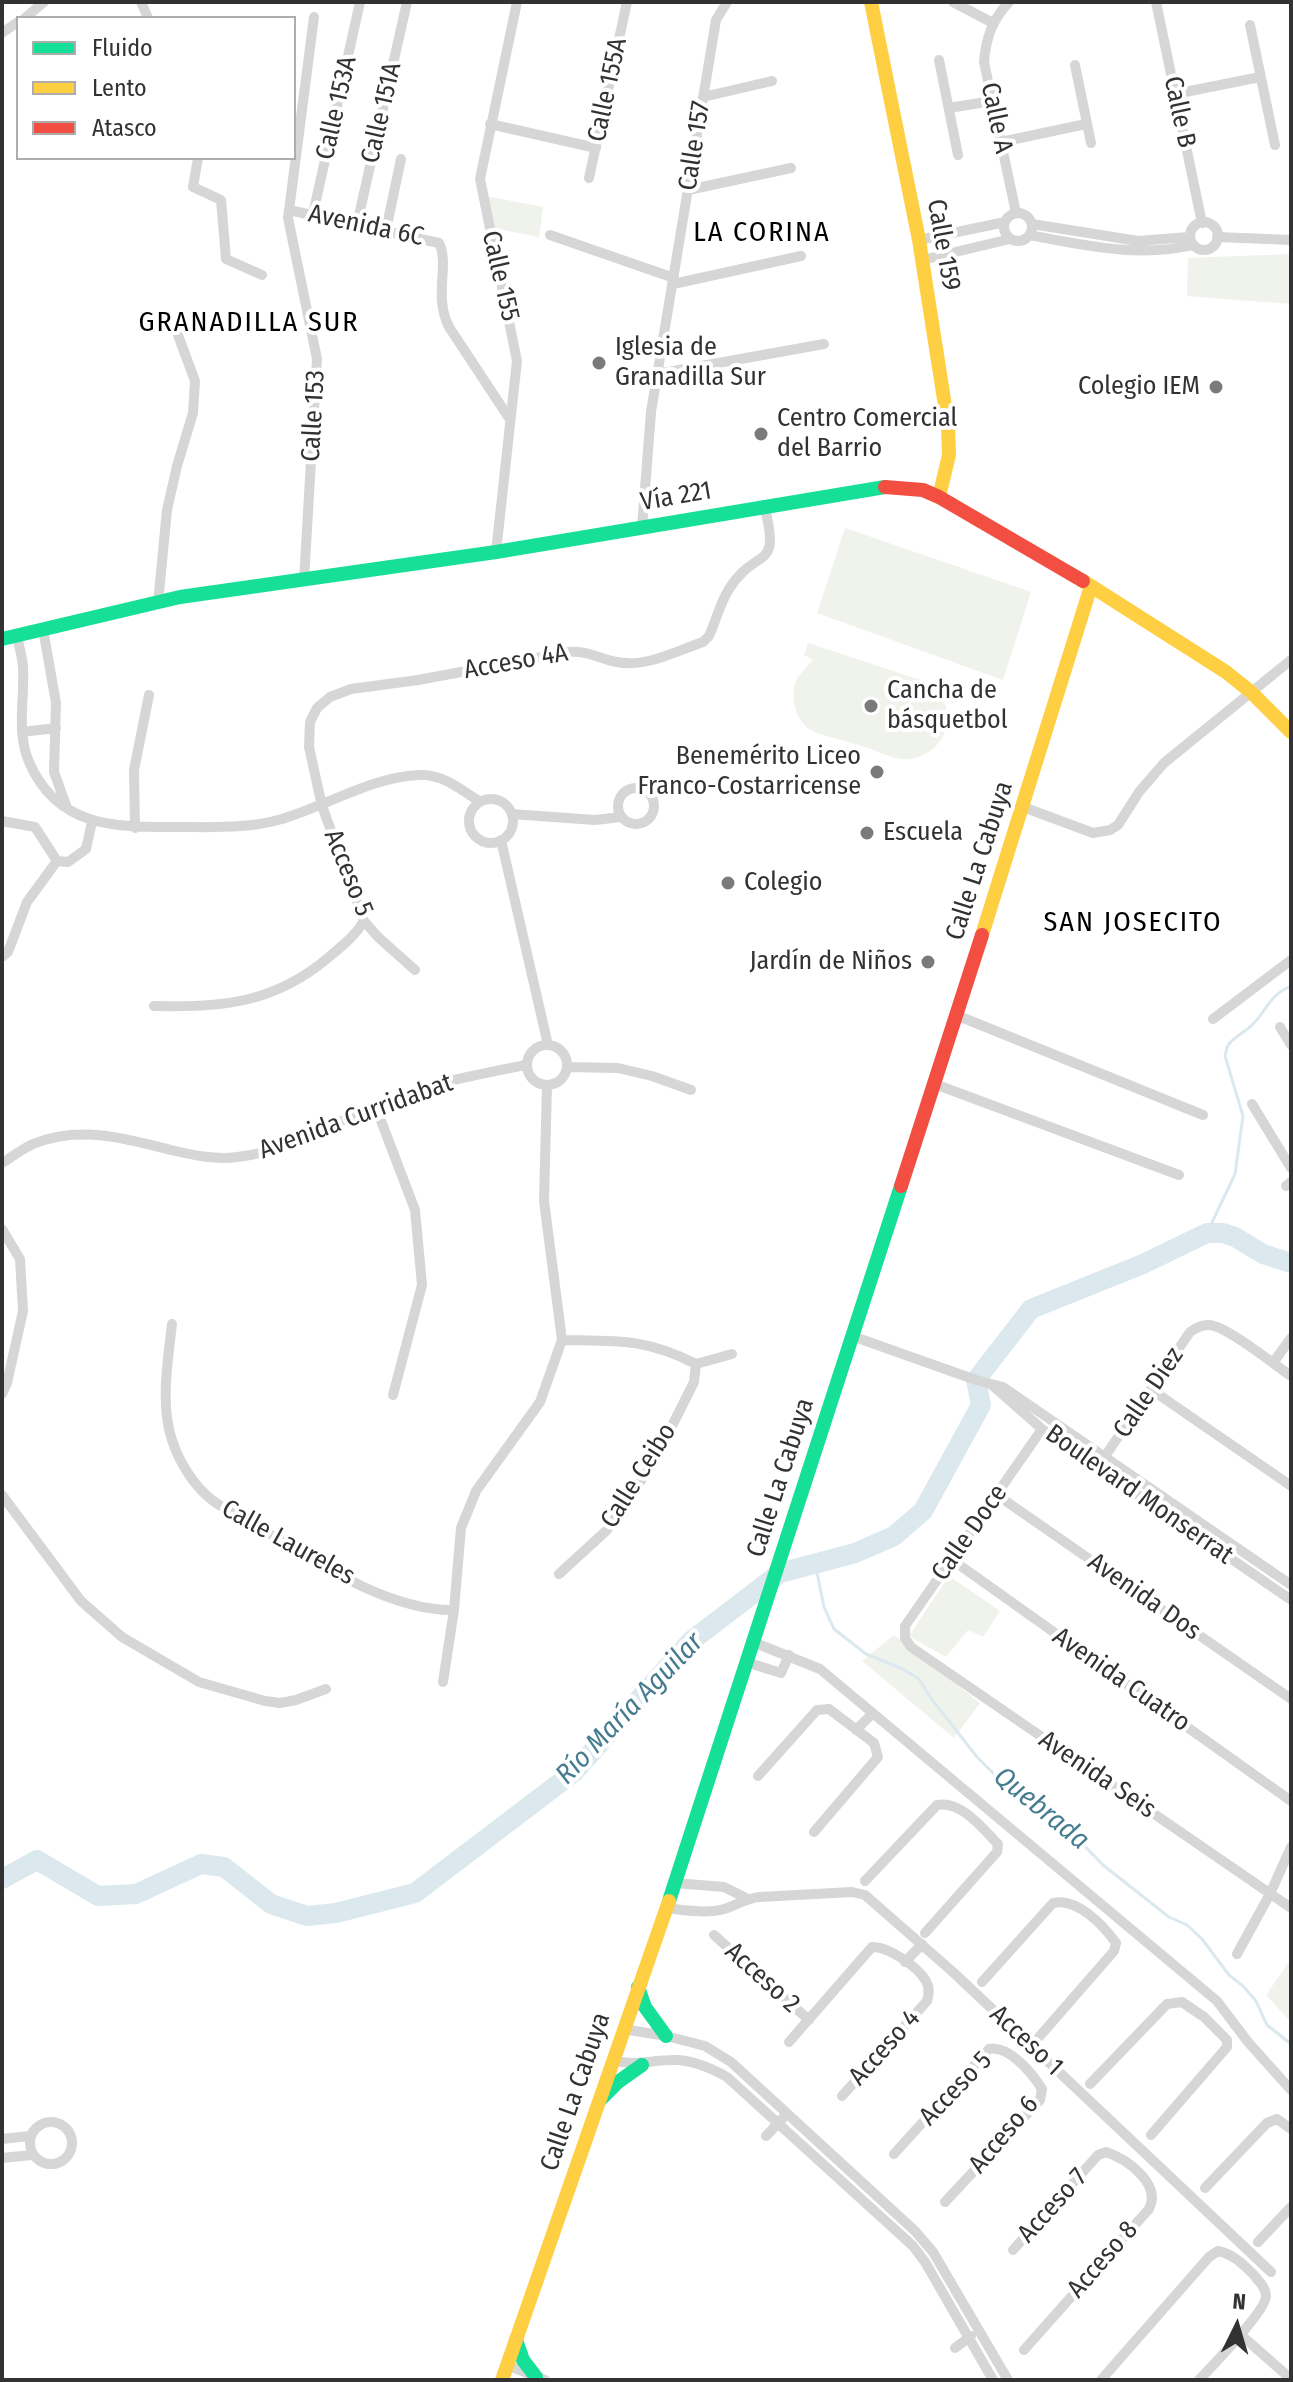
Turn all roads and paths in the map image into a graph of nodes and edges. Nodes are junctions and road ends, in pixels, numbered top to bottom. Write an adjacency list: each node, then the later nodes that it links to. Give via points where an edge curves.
1 (44, 2): 11 (street)
2 (360, 2): 39 (street, Calle 153A)
3 (407, 2): 42 (street, Calle 151A)
4 (517, 2): 23 (street, Calle 155)
5 (627, 2): 29 (street, Calle 155A)
6 (871, 2): 48 (street, Calle 159)
7 (953, 2): 13 (street)
8 (1009, 2): 13 (street)
9 (1156, 2): 19 (street, Calle B)
10 (725, 4): 20 (street, Calle 157, via 716,20)
11 (27, 16)
12 (314, 17): 25 (street, Calle 153)
13 (993, 23): 21 (street, Calle A, via 984,62)
14 (1250, 25): 17 (street)
15 (939, 60): 22 (street)
16 (1075, 65): 24 (street)
17 (1260, 77): 19 (street); 28 (street)
18 (772, 81): 20 (street)
19 (1175, 94): 41 (street, Calle B)
20 (703, 97): 36 (street, Calle 157)
21 (992, 101): 22 (street); 26 (street, Calle A)
22 (949, 108): 30 (street)
23 (490, 124): 29 (street); 58 (street, Calle 155, via 480,179 517,361)
24 (1086, 124): 26 (street); 27 (street)
25 (296, 138)
26 (1001, 142): 38 (street, Calle A)
27 (1091, 143)
28 (1275, 145)
29 (596, 148): 35 (street, Calle 155A)
30 (958, 155)
31 (401, 159): 43 (street)
32 (198, 160): 53 (street, via 193,187 221,200 226,259)
33 (294, 160): 37 (street, Calle 153)
34 (791, 168): 36 (street)
35 (589, 178)
36 (688, 190): 54 (street, Calle 157)
37 (289, 210): 39 (street, Avenida 6C); 63 (street, Calle 153, via 288,228 317,359)
38 (1016, 213): 40 (street); 44 (street, via 1023,214)
39 (313, 214): 42 (street, Avenida 6C)
40 (1005, 222): 47 (street); 48 (street)
41 (1202, 223): 46 (street, via 1214,227); 50 (street, via 1195,225)
42 (357, 224): 43 (street, Avenida 6C)
43 (386, 230): 58 (street, Avenida 6C, via 436,240 442,246 442,311)
44 (1030, 230): 47 (street, via 1020,241); 50 (street, via 1144,252)
45 (550, 235): 54 (street)
46 (1217, 237): 49 (street); 50 (street, via 1211,248 1200,250)
47 (1010, 239): 52 (street)
48 (919, 240): 52 (street, Calle 159)
49 (1291, 240)
50 (1191, 241)
51 (801, 256): 54 (street)
52 (922, 260): 59 (street, Calle 159, via 948,425 949,455)
53 (262, 275)
54 (674, 281): 57 (street, Calle 157)
55 (178, 335): 65 (street, via 195,381 193,413 167,510)
56 (824, 344): 57 (street)
57 (657, 374): 61 (street, Calle 157)
58 (509, 418): 62 (street, Calle 155)
59 (939, 497): 60 (street, Vía 221, via 879,486); 64 (street, Vía 221)
60 (764, 505): 61 (street, Vía 221); 76 (street, Acceso 4A, via 772,544 730,587 703,642 647,662 629,664 568,652 330,697 310,722 309,747)
61 (642, 527): 62 (street, Vía 221)
62 (496, 552): 63 (street, Vía 221)
63 (304, 580): 65 (street, Vía 221)
64 (1091, 586): 70 (street, Vía 221); 77 (street, Calle La Cabuya)
65 (158, 603): 66 (street, Vía 221)
66 (43, 629): 67 (street, Vía 221); 72 (street)
67 (17, 636): 68 (street, Vía 221); 73 (street, via 23,666)
68 (2, 639)
69 (1291, 660): 70 (street)
70 (1251, 692): 74 (street, Vía 221); 77 (street, via 1164,763 1110,830 1093,833)
71 (149, 695): 83 (street, via 134,770)
72 (56, 728): 73 (street); 78 (street, via 54,772)
73 (22, 732): 78 (street, via 29,762 47,791)
74 (1291, 732)
75 (480, 802): 76 (street, via 450,782 424,774 396,777); 79 (street, via 499,800); 84 (street, via 470,813 470,828 486,842)
76 (322, 806): 83 (street, via 224,829); 86 (street, Acceso 5)
77 (1023, 807): 91 (street, Calle La Cabuya)
78 (68, 810): 82 (street)
79 (512, 814): 80 (street); 84 (street, via 510,832)
80 (621, 817)
81 (2, 821): 85 (street, via 35,827)
82 (92, 822): 83 (street); 85 (street, via 86,849 73,861)
83 (135, 828)
84 (501, 840): 94 (street)
85 (57, 861): 87 (street, via 27,902)
86 (364, 921): 89 (street, Acceso 5); 90 (street, via 357,933 291,984 250,1000 206,1007)
87 (2, 957)
88 (1291, 960): 92 (street)
89 (415, 970)
90 (154, 1006)
91 (956, 1015): 98 (street, Calle La Cabuya); 103 (street)
92 (1213, 1019)
93 (1280, 1027): 95 (street)
94 (548, 1045): 96 (street, via 531,1052); 97 (street, via 560,1049)
95 (1291, 1045)
96 (526, 1065): 99 (street, via 535,1081); 102 (street, Avenida Curridabat, via 451,1080)
97 (567, 1067): 99 (street, via 563,1078); 100 (street, via 618,1068)
98 (932, 1083): 106 (street); 109 (street, Calle La Cabuya)
99 (547, 1085): 111 (street, via 544,1201)
100 (691, 1090)
101 (1252, 1104): 105 (street)
102 (375, 1105): 104 (street, Avenida Curridabat, via 310,1139 234,1158 198,1156 98,1133 67,1134 32,1144); 119 (street, via 415,1210 422,1285)
103 (1203, 1115)
104 (2, 1163)
105 (1291, 1168)
106 (1179, 1175)
107 (2, 1229): 118 (street, via 20,1259 23,1311)
108 (172, 1324): 130 (street, Calle Laureles, via 165,1386 171,1439 189,1475 211,1500 385,1596 435,1611)
109 (852, 1336): 116 (street, Boulevard Monserrat); 132 (street, Calle La Cabuya)
110 (1291, 1338): 113 (street)
111 (562, 1340): 114 (street, via 628,1341 665,1348); 130 (street, via 540,1402 476,1491 461,1528)
112 (732, 1354): 114 (street)
113 (1273, 1363): 115 (street); 117 (street, Calle Diez, via 1222,1329 1206,1325 1190,1332)
114 (696, 1364): 127 (street, Calle Ceibo, via 694,1382 655,1460 607,1530)
115 (1291, 1376)
116 (992, 1385): 120 (street, Boulevard Monserrat); 121 (street, Boulevard Monserrat, via 1003,1387)
117 (1152, 1390): 121 (street, Calle Diez); 123 (street)
118 (2, 1394)
119 (393, 1395)
120 (1042, 1429): 122 (street, Boulevard Monserrat); 125 (street, Calle Doce)
121 (1105, 1457): 122 (street, Calle Diez); 128 (street, Boulevard Monserrat)
122 (1098, 1467): 129 (street, Boulevard Monserrat)
123 (1291, 1486)
124 (2, 1495): 136 (street, via 81,1601 122,1637 199,1682 265,1701 288,1702)
125 (997, 1495): 126 (street, Calle Doce); 137 (street, Avenida Dos)
126 (951, 1559): 131 (street, Calle Doce, via 905,1626); 141 (street, Avenida Cuatro)
127 (559, 1574)
128 (1291, 1585)
129 (1291, 1600)
130 (454, 1610): 135 (street)
131 (905, 1638): 148 (street, Avenida Seis)
132 (753, 1642): 133 (street); 134 (street, Calle La Cabuya)
133 (789, 1655): 134 (street, via 781,1673); 138 (street, via 820,1669)
134 (746, 1662): 147 (street, Calle La Cabuya)
135 (443, 1682)
136 (326, 1689)
137 (1291, 1699)
138 (873, 1713): 139 (street); 142 (street)
139 (856, 1730): 140 (street, via 829,1709 817,1710); 144 (street, via 874,1743 878,1757)
140 (758, 1776)
141 (1291, 1801)
142 (988, 1811): 143 (street); 150 (street)
143 (977, 1823): 146 (street, via 950,1804 937,1805); 155 (street, via 998,1844 997,1852)
144 (814, 1832)
145 (1291, 1847): 148 (street)
146 (865, 1881)
147 (675, 1883): 149 (street, Acceso 1, via 724,1887); 151 (street, Calle La Cabuya)
148 (1270, 1894): 152 (street, Avenida Seis); 156 (street)
149 (746, 1898): 151 (street, Acceso 1, via 724,1909); 155 (street, Acceso 1, via 852,1892 865,1895)
150 (1102, 1904): 153 (street); 160 (street)
151 (666, 1908): 159 (street, Calle La Cabuya)
152 (1291, 1908)
153 (1091, 1916): 158 (street, via 1068,1902 1053,1903); 165 (street, via 1116,1943 1114,1951)
154 (714, 1935): 162 (street, Acceso 2)
155 (924, 1938): 157 (street); 167 (street, Acceso 1)
156 (1237, 1954)
157 (905, 1962): 162 (street, via 891,1950 872,1947); 173 (street, Acceso 4, via 926,1981 927,2001)
158 (982, 1982)
159 (638, 1987): 163 (street, Calle La Cabuya); 164 (street)
160 (1217, 2001): 161 (street); 172 (street)
161 (1204, 2017): 171 (street, via 1182,2002 1167,2004); 178 (street, via 1227,2040 1227,2047)
162 (809, 2020): 166 (street)
163 (623, 2029): 164 (street); 168 (street, Calle La Cabuya)
164 (666, 2036): 175 (street, via 705,2046 731,2062)
165 (1039, 2037)
166 (789, 2042)
167 (1036, 2051): 170 (street); 182 (street, Acceso 1)
168 (612, 2060): 169 (street); 174 (street, Calle La Cabuya)
169 (642, 2065): 174 (street); 176 (street, via 676,2060 713,2069)
170 (1022, 2066): 183 (street, Acceso 5, via 1005,2051 989,2049); 188 (street, Acceso 6, via 1042,2089 1040,2100)
171 (1090, 2084)
172 (1291, 2090)
173 (842, 2096)
174 (598, 2102): 198 (street, Calle La Cabuya)
175 (787, 2113): 176 (street); 195 (street, via 915,2231)
176 (779, 2122): 180 (street); 197 (street, via 913,2246)
177 (1291, 2129): 187 (street, via 1277,2119 1267,2123)
178 (1151, 2135)
179 (30, 2136): 181 (street); 184 (street); 184 (street, via 44,2123 58,2123 69,2131 72,2144 68,2157 56,2164)
180 (766, 2136)
181 (2, 2139)
182 (1145, 2153): 186 (street); 192 (street, Acceso 1)
183 (894, 2154)
184 (32, 2155): 185 (street)
185 (2, 2158)
186 (1132, 2167): 191 (street, Acceso 7, via 1106,2152 1098,2155); 200 (street, Acceso 8, via 1149,2185 1149,2209)
187 (1205, 2188)
188 (945, 2202)
189 (1288, 2215): 190 (street)
190 (1258, 2242)
191 (1013, 2250)
192 (1257, 2259): 193 (street); 194 (street, Acceso 1)
193 (1248, 2269): 196 (street, via 1266,2295); 207 (street, via 1229,2253 1218,2251 1209,2257)
194 (1271, 2272)
195 (979, 2330): 197 (street); 206 (street)
196 (1241, 2335): 203 (street); 208 (street)
197 (968, 2338): 199 (street); 205 (street)
198 (516, 2340): 201 (street, Calle La Cabuya); 202 (street, via 523,2360)
199 (955, 2348)
200 (1024, 2350)
201 (507, 2365): 202 (street); 204 (street, Calle La Cabuya)
202 (541, 2378)
203 (1291, 2379)
204 (502, 2380)
205 (993, 2380)
206 (1008, 2380)
207 (1101, 2380)
208 (1199, 2380)

